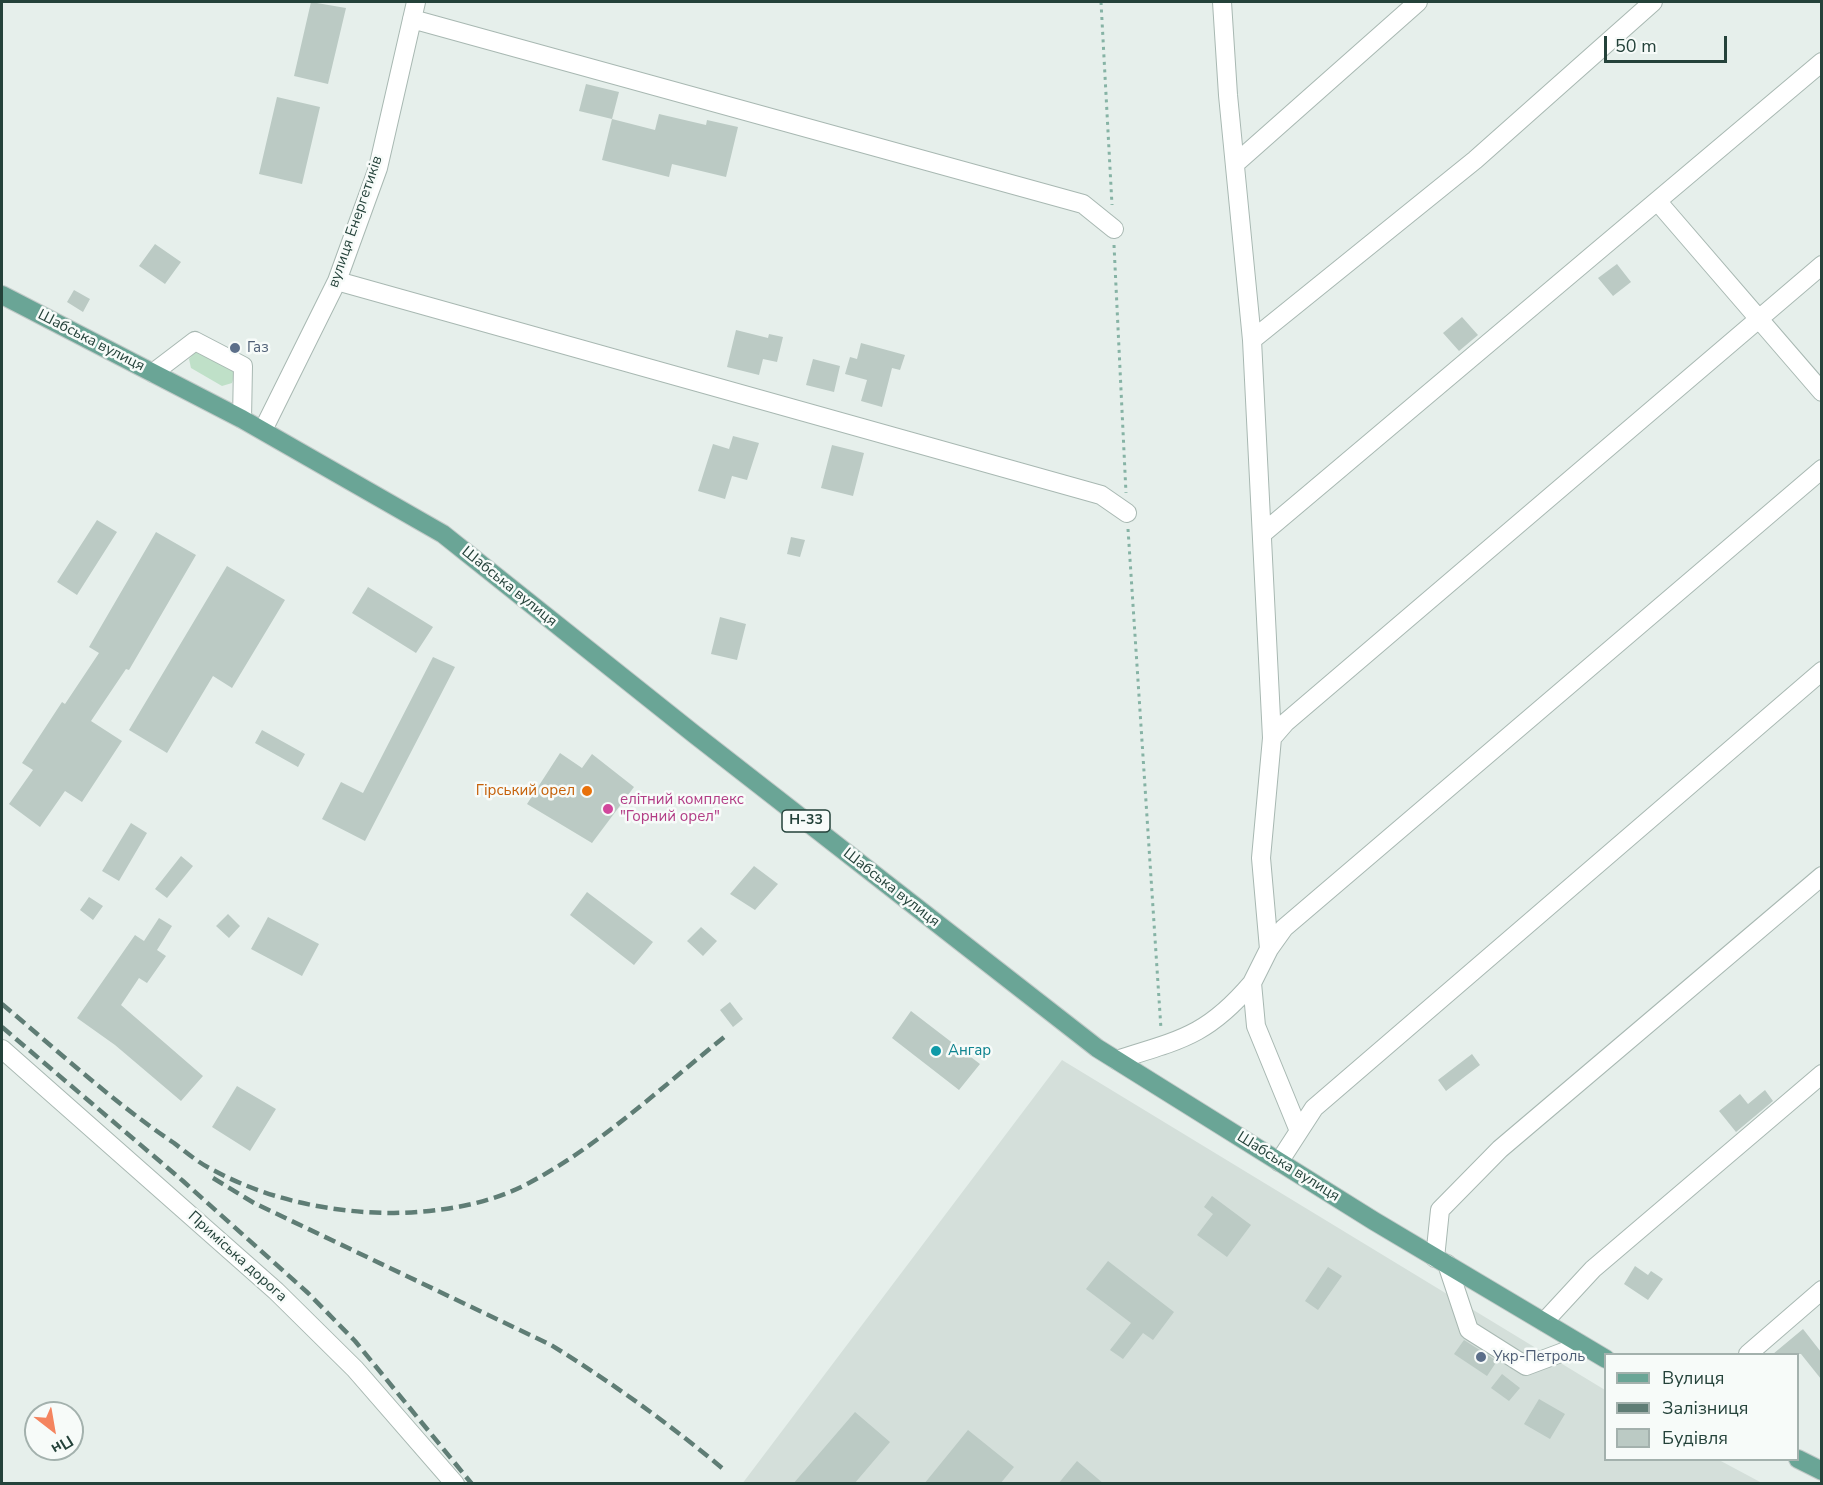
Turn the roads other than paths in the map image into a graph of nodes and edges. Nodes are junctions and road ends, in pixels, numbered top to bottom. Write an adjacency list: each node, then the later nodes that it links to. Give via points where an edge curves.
1 (1222, 2): 6 (street)
2 (1418, 2): 6 (street)
3 (1653, 2): 13 (street, via 1475,160)
4 (414, 10): 8 (street, via 1083,204); 10 (street, вулиця Енергетиків, via 378,168)
5 (1821, 62): 7 (street)
6 (1234, 164): 13 (street)
7 (1658, 202): 12 (street); 20 (street)
8 (1114, 229)
9 (1821, 264): 12 (street)
10 (337, 281): 17 (street, вулиця Енергетиків); 19 (street, via 1101,495)
11 (2, 295): 14 (main road, Шабська вулиця / Н-33)
12 (1758, 319): 15 (street); 22 (street, via 1294,715)
13 (1252, 340): 20 (street)
14 (153, 373): 16 (main road, Шабська вулиця / Н-33); 16 (street, via 195,341 243,366)
15 (1821, 392)
16 (242, 419): 17 (main road, Шабська вулиця / Н-33)
17 (263, 430): 27 (main road, Шабська вулиця / Н-33, via 443,534 694,735)
18 (1821, 469): 24 (street, via 1284,928)
19 (1127, 513)
20 (1262, 534): 22 (street)
21 (1821, 671): 29 (street, via 1314,1107)
22 (1272, 738): 24 (street, via 1261,858)
23 (1821, 876): 31 (street, via 1500,1149 1440,1210)
24 (1269, 949): 25 (street)
25 (1252, 983): 27 (street, via 1209,1026 1184,1039); 29 (street, via 1256,1026)
26 (2, 1049): 39 (street, Приміська дорога, via 276,1291 355,1369)
27 (1116, 1060): 30 (main road, Шабська вулиця / Н-33)
28 (1821, 1074): 33 (street, via 1593,1269)
29 (1299, 1131): 30 (street)
30 (1279, 1162): 31 (main road, Шабська вулиця / Н-33)
31 (1441, 1261): 33 (main road, Шабська вулиця / Н-33); 34 (street, via 1469,1330 1527,1366)
32 (1821, 1290): 35 (street)
33 (1544, 1322): 34 (main road, Шабська вулиця / Н-33)
34 (1582, 1345): 36 (main road, Шабська вулиця / Н-33)
35 (1749, 1353)
36 (1604, 1358)
37 (1799, 1460): 38 (main road)
38 (1821, 1471)
39 (455, 1484)

